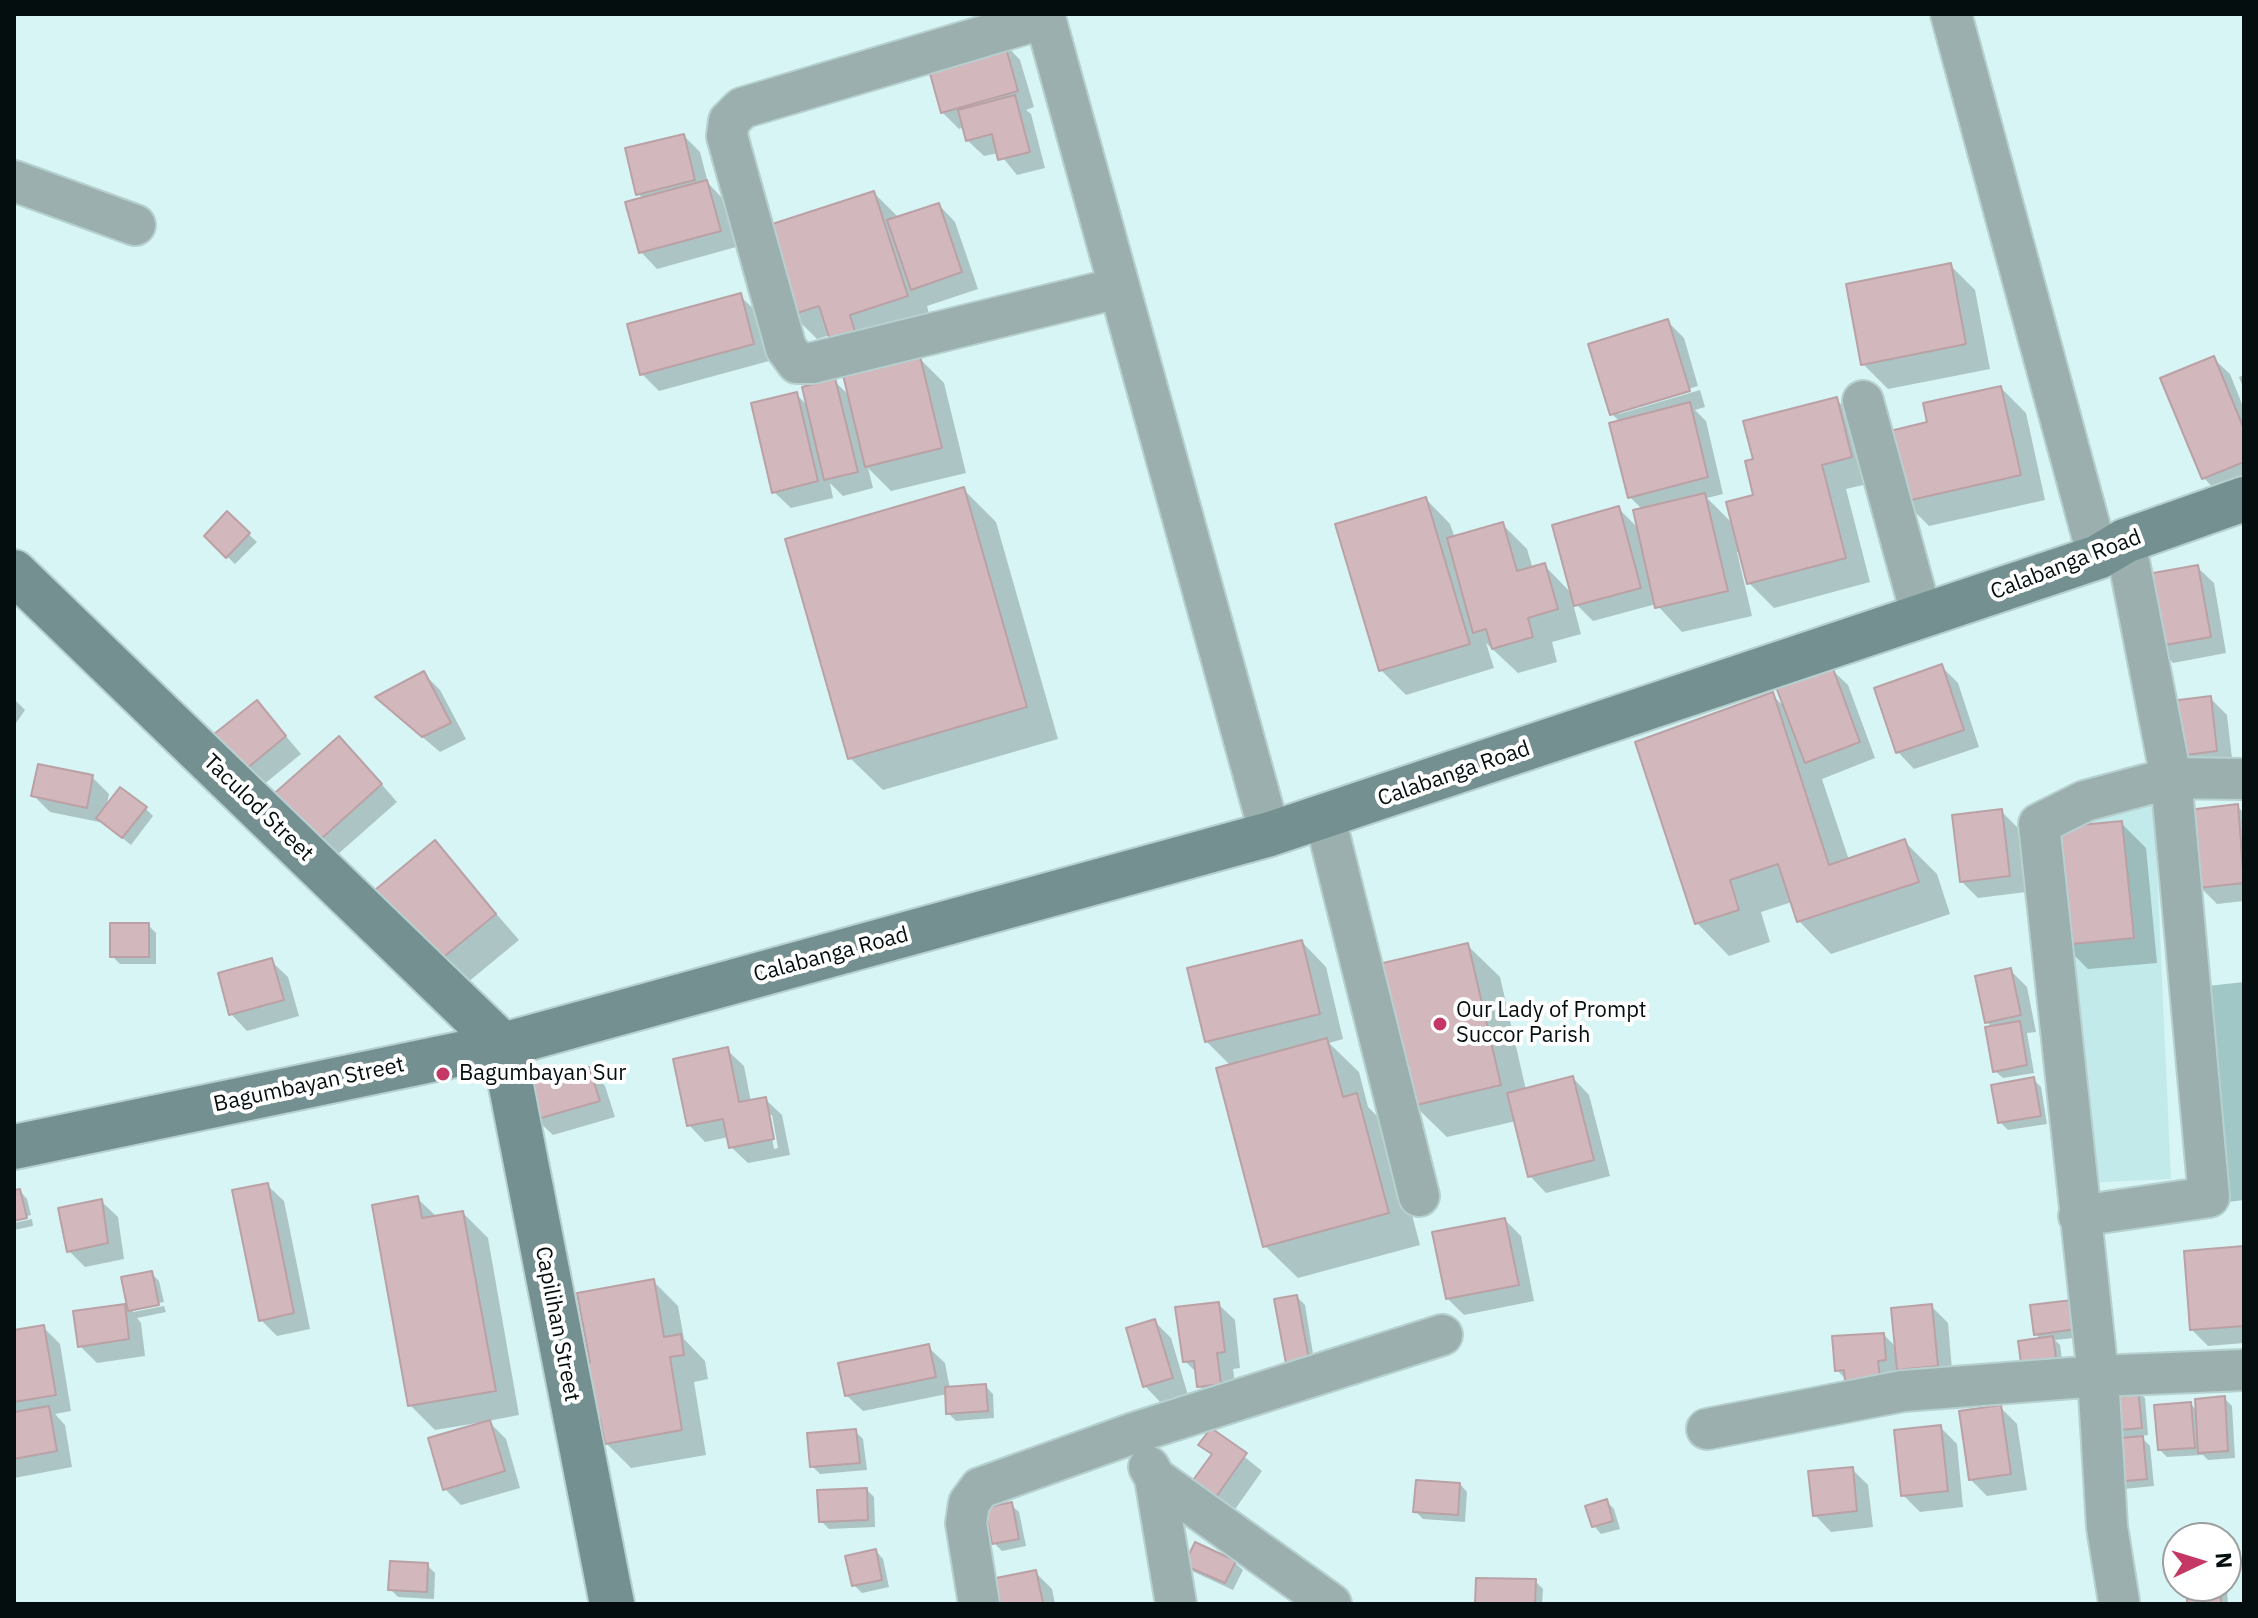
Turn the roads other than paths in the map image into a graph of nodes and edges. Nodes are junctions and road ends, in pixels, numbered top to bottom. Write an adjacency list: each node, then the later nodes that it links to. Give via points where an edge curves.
1 (1951, 14): 8 (street)
2 (1044, 16): 5 (street); 5 (street, via 742,108 729,121 727,136 786,348 797,363)
3 (14, 181): 4 (street)
4 (135, 225)
5 (1118, 288): 14 (street)
6 (1863, 401): 10 (street)
7 (2244, 499): 8 (main road, Calabanga Road)
8 (2112, 549): 10 (main road, Calabanga Road); 11 (street)
9 (14, 572): 16 (main road, Taculod Street)
10 (1922, 617): 13 (main road, Calabanga Road)
11 (2171, 778): 12 (street); 19 (street, via 2085,801 2039,824); 19 (street, via 2209,1197)
12 (2244, 779)
13 (1325, 818): 14 (main road, Calabanga Road); 18 (street)
14 (1270, 834): 15 (main road, Calabanga Road)
15 (648, 1005): 16 (main road, Bagumbayan Street)
16 (503, 1045): 17 (main road, Bagumbayan Street); 27 (main road, Capilihan Street)
17 (14, 1147)
18 (1419, 1196)
19 (2079, 1216): 22 (street)
20 (1442, 1335): 24 (street)
21 (2244, 1370): 22 (street)
22 (2098, 1376): 23 (street, via 1903,1391); 26 (street, via 2107,1527)
23 (1707, 1429)
24 (1134, 1433): 25 (street); 28 (street, via 980,1488 969,1503 966,1523)
25 (1155, 1478): 29 (street); 30 (street)
26 (2119, 1602)
27 (612, 1604)
28 (979, 1604)
29 (1176, 1604)
30 (1331, 1604)

